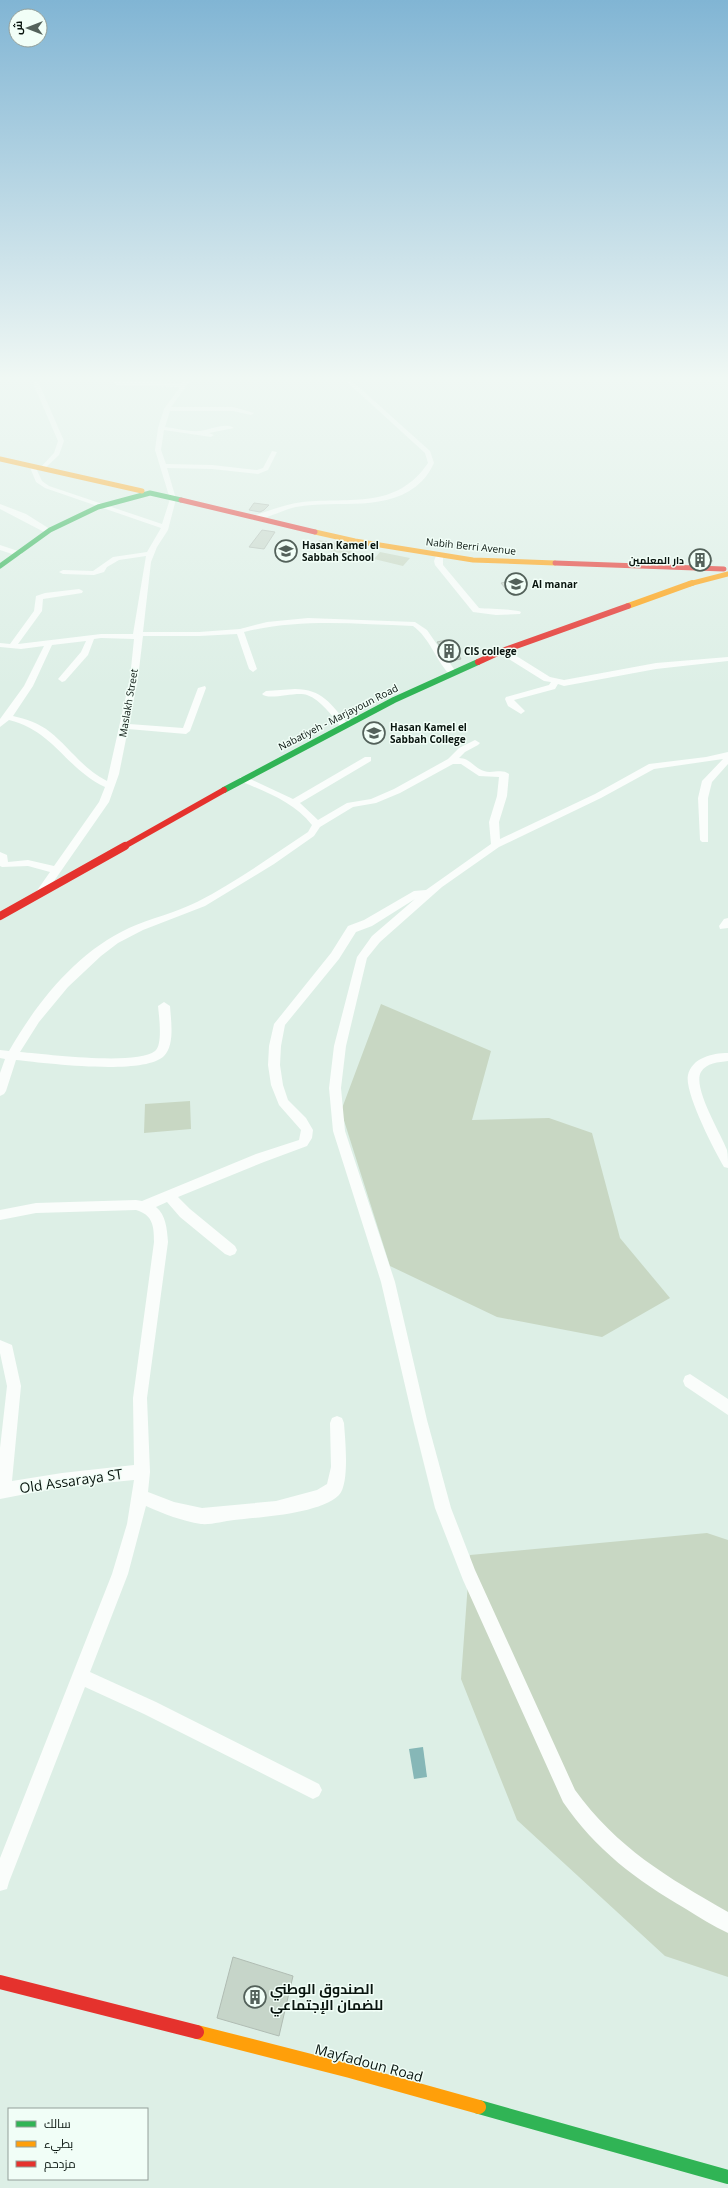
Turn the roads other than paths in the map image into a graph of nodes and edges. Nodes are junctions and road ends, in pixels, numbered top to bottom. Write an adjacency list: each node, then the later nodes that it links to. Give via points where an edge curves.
1 (41, 483): 8 (street)
2 (108, 483): 5 (main road)
3 (168, 483): 6 (street)
4 (415, 483): 9 (street, via 405,492 382,499 300,504)
5 (150, 493): 6 (main road, Nabih Berri Avenue); 8 (main road, Nabih Berri Avenue, via 121,498)
6 (173, 499): 9 (main road, Nabih Berri Avenue); 10 (street, Maslakh Street)
7 (0, 506): 11 (street)
8 (98, 506): 10 (street); 11 (main road, Nabih Berri Avenue)
9 (255, 518): 15 (main road, Nabih Berri Avenue, via 355,541)
10 (165, 527): 14 (street, Maslakh Street)
11 (49, 531): 13 (main road, Nabih Berri Avenue)
12 (0, 547): 13 (street)
13 (18, 554): 16 (main road, Nabih Berri Avenue)
14 (149, 554): 18 (street, via 113,560 94,573); 22 (street, Maslakh Street)
15 (440, 555): 17 (main road, Nabih Berri Avenue, via 512,562); 20 (street, via 439,565 476,610 496,613)
16 (0, 566)
17 (728, 570): 27 (main road, Nabatiyeh - Marjayoun Road)
18 (63, 572)
19 (79, 591): 26 (street, via 39,598 38,611)
20 (517, 612)
21 (240, 631): 22 (street); 29 (street); 30 (street, via 267,624 308,620 415,624 424,630 439,659)
22 (137, 636): 23 (street); 39 (street, Maslakh Street, via 134,678)
23 (92, 637): 24 (street); 31 (street, via 85,653)
24 (49, 643): 26 (street); 36 (street, via 30,681)
25 (0, 645): 26 (street)
26 (12, 647)
27 (502, 651): 30 (main road, Nabatiyeh - Marjayoun Road); 32 (street, via 547,680)
28 (728, 659): 32 (street, via 656,666 574,683)
29 (253, 669)
30 (452, 672): 38 (main road, Nabatiyeh - Marjayoun Road)
31 (62, 679)
32 (556, 682): 35 (street, via 552,687 509,699 511,704)
33 (202, 688): 39 (street, via 186,730)
34 (266, 694): 38 (street, via 308,691 321,699)
35 (521, 711)
36 (7, 717): 37 (street); 46 (street, via 30,724 47,734 90,776)
37 (0, 724)
38 (344, 725): 45 (main road, Nabatiyeh - Marjayoun Road)
39 (124, 726): 46 (street, Maslakh Street, via 118,762)
40 (475, 743): 44 (street, via 462,750)
41 (728, 754): 50 (street, via 706,760 652,766 598,796)
42 (368, 759): 47 (street)
43 (728, 759): 49 (street, via 707,782 704,798)
44 (451, 761): 48 (street, via 407,787 373,801 350,806); 50 (street, via 463,761 482,774 504,774 502,796 494,822)
45 (242, 779): 47 (street); 53 (main road, Nabatiyeh - Marjayoun Road)
46 (109, 785): 52 (street, Maslakh Street, via 104,802 69,854)
47 (293, 803): 48 (street)
48 (317, 824): 57 (street, via 311,834 210,899 178,915 114,940 86,962 44,1006)
49 (705, 840)
50 (496, 845): 54 (street)
51 (0, 855): 52 (street, via 6,865 28,864)
52 (55, 870): 53 (street, Maslakh Street)
53 (41, 892): 55 (main road, Nabatiyeh - Marjayoun Road)
54 (428, 893): 61 (street, via 418,893 368,923 352,929 335,956 280,1024 274,1065 277,1085 283,1102 302,1121 307,1130 303,1143); 75 (street, via 376,939 362,957 341,1041 335,1088 339,1131 388,1282 438,1489 469,1574 569,1796 582,1817 622,1857)
55 (0, 916)
56 (164, 1006): 57 (street, via 166,1019 162,1048 158,1055 148,1061 98,1062)
57 (6, 1055): 59 (street)
58 (728, 1057): 60 (street, via 708,1060 701,1064 695,1070 693,1079 705,1113)
59 (0, 1091)
60 (728, 1162)
61 (168, 1195): 62 (street); 64 (street, via 185,1213)
62 (144, 1206): 63 (street, via 122,1204); 69 (street, via 156,1215 161,1242 138,1420)
63 (4, 1211)
64 (230, 1250)
65 (0, 1346): 70 (street, via 8,1350 14,1386)
66 (690, 1381): 67 (street)
67 (728, 1408)
68 (338, 1423): 71 (street, via 338,1476 334,1489 320,1497 276,1509 202,1516 174,1510)
69 (142, 1472): 70 (street, Old Assaraya ST, via 62,1480); 71 (street)
70 (2, 1491)
71 (139, 1496): 72 (street, via 134,1526 120,1574)
72 (80, 1676): 73 (street, via 150,1708); 74 (street)
73 (313, 1790)
74 (0, 1882)
75 (728, 1923)
76 (0, 1982): 77 (main road, Mayfadoun Road, via 350,2072)
77 (728, 2177)

